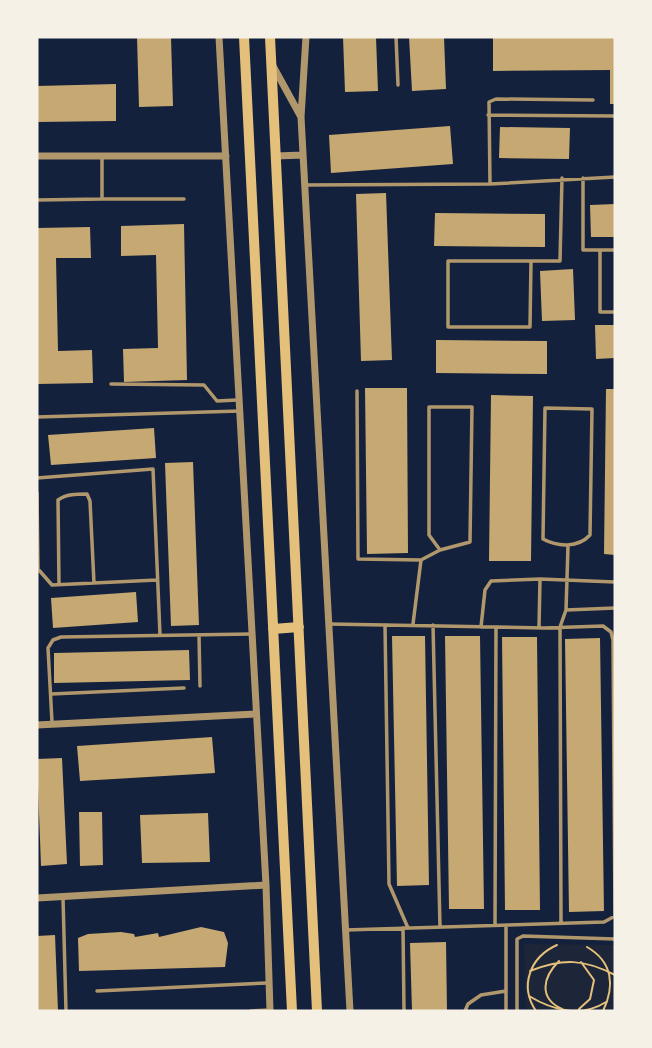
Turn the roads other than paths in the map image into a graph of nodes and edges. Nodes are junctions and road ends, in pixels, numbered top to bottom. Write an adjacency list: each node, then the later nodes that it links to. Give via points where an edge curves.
1 (219, 37): 15 (street)
2 (244, 37): 56 (main road)
3 (270, 37): 6 (main road)
4 (306, 37): 11 (street)
5 (396, 37): 7 (lane)
6 (271, 61): 11 (street); 16 (main road)
7 (398, 85)
8 (593, 100): 9 (lane, via 496,99 489,102)
9 (488, 115): 10 (lane); 20 (lane)
10 (615, 116)
11 (301, 117): 12 (street)
12 (303, 155): 16 (street); 21 (street)
13 (37, 156): 14 (street)
14 (102, 156): 15 (street); 22 (lane)
15 (226, 156): 31 (street)
16 (276, 156): 51 (main road)
17 (615, 177): 19 (lane)
18 (562, 178): 19 (lane); 20 (lane); 27 (lane, via 561,261)
19 (583, 178): 25 (lane, via 583,250)
20 (490, 184): 21 (lane)
21 (305, 185): 47 (street)
22 (102, 199): 23 (lane); 24 (lane)
23 (184, 199)
24 (37, 200)
25 (600, 250): 26 (lane); 28 (lane, via 600,312)
26 (615, 250)
27 (531, 261): 27 (lane, via 448,261 448,327 530,327)
28 (615, 312)
29 (111, 384): 31 (lane, via 204,385 217,401)
30 (357, 391): 38 (lane, via 358,559)
31 (239, 400): 32 (street)
32 (240, 411): 33 (lane); 58 (street)
33 (37, 416)
34 (37, 478): 41 (lane, via 153,469)
35 (37, 493): 44 (lane, via 38,569 52,585)
36 (568, 546): 36 (lane, via 543,539 545,408 592,409 590,535); 40 (lane)
37 (440, 550): 37 (lane, via 429,535 429,407 472,407 470,542); 38 (lane)
38 (421, 560): 48 (lane)
39 (540, 579): 40 (lane); 52 (lane, via 491,581 485,590); 55 (lane)
40 (568, 579): 42 (lane); 46 (lane)
41 (157, 580): 43 (lane); 59 (lane)
42 (615, 582)
43 (94, 583): 44 (lane); 44 (lane, via 90,501 87,494 77,494 58,500)
44 (59, 584)
45 (615, 608): 46 (lane)
46 (566, 610): 54 (lane)
47 (329, 624): 50 (lane); 76 (street)
48 (413, 624): 49 (lane); 50 (lane)
49 (433, 624): 52 (lane); 74 (lane)
50 (385, 625): 75 (lane, via 389,884)
51 (299, 627): 56 (main road); 85 (main road)
52 (481, 627): 53 (lane)
53 (496, 627): 55 (lane); 72 (lane)
54 (560, 627): 55 (lane); 57 (lane, via 603,626); 71 (lane)
55 (539, 628)
56 (273, 629): 84 (main road)
57 (613, 632): 67 (lane)
58 (252, 634): 60 (lane); 64 (street)
59 (160, 635): 60 (lane); 63 (lane, via 53,640 48,648)
60 (199, 635): 61 (lane)
61 (200, 686)
62 (184, 688): 63 (lane)
63 (51, 694): 65 (lane)
64 (256, 714): 65 (street); 68 (street)
65 (52, 724): 66 (street)
66 (37, 725)
67 (615, 882): 71 (lane, via 615,916 604,922)
68 (266, 886): 69 (street); 78 (street)
69 (63, 897): 70 (street); 81 (lane)
70 (37, 898)
71 (561, 923): 73 (lane)
72 (495, 925): 73 (lane); 74 (lane)
73 (506, 925): 80 (lane)
74 (440, 927): 75 (lane)
75 (406, 928): 76 (lane); 87 (lane)
76 (345, 930): 86 (street)
77 (615, 939): 90 (lane, via 517,939)
78 (267, 983): 79 (lane); 83 (street)
79 (97, 990)
80 (506, 991): 88 (lane, via 481,995 467,1004); 89 (lane)
81 (66, 1011)
82 (251, 1011): 83 (lane)
83 (270, 1011)
84 (292, 1011)
85 (317, 1011)
86 (349, 1011)
87 (404, 1011)
88 (465, 1011)
89 (506, 1011)
90 (517, 1011)

